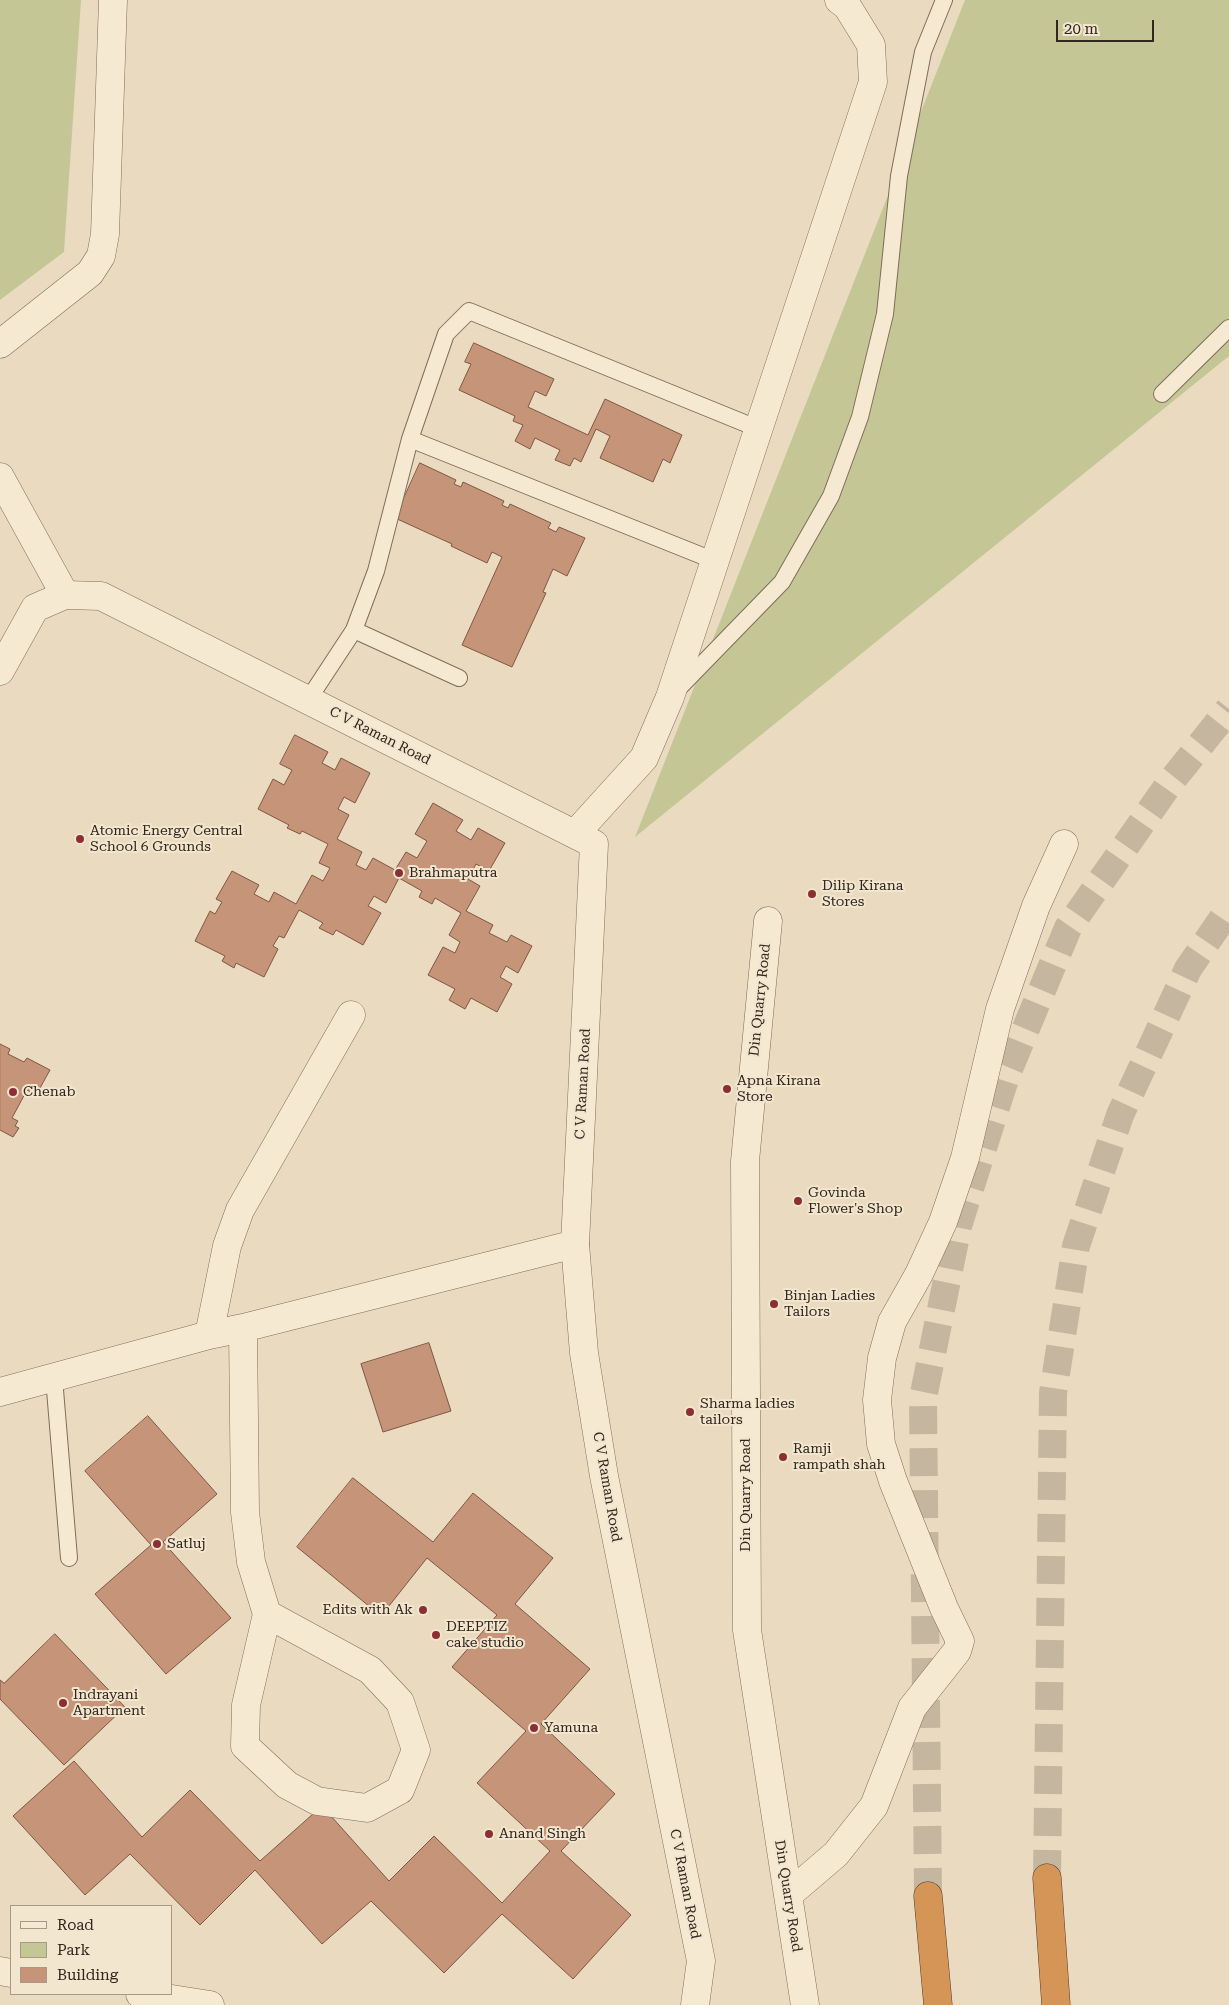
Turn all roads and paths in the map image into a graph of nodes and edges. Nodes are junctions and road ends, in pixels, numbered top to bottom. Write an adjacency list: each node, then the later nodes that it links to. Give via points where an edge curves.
1 (113, 0): 5 (street, via 105,234 101,256 90,273)
2 (840, 0): 7 (street, via 871,45 873,82)
3 (944, 0): 15 (lane, via 923,52 899,176 885,314 860,417 831,496 782,582)
4 (1229, 328): 6 (lane)
5 (0, 344)
6 (1162, 394)
7 (759, 429): 8 (lane, via 469,311 446,334); 10 (street)
8 (410, 439): 10 (lane); 12 (lane, via 376,571)
9 (0, 477): 11 (street)
10 (715, 561): 15 (street)
11 (65, 595): 13 (street, C V Raman Road, via 35,608); 16 (street, C V Raman Road, via 101,596)
12 (354, 630): 14 (lane); 16 (lane)
13 (0, 670)
14 (460, 678)
15 (670, 697): 17 (street, via 644,758)
16 (308, 700): 17 (street, C V Raman Road)
17 (575, 834): 21 (street, C V Raman Road, via 594,844)
18 (1064, 844): 29 (street, via 1036,906 1000,1009 965,1158 943,1222 892,1322 882,1358 877,1400 880,1444 960,1641 957,1651 912,1708 874,1806 836,1854)
19 (768, 921): 29 (street, Din Quarry Road, via 745,1161 747,1630)
20 (350, 1015): 23 (street, via 240,1210 227,1246)
21 (574, 1244): 22 (street); 33 (street, C V Raman Road, via 584,1353 604,1476 701,1961)
22 (243, 1328): 23 (street); 27 (street, via 245,1512 251,1562)
23 (209, 1335): 24 (street)
24 (54, 1378): 25 (street); 26 (lane)
25 (0, 1392)
26 (69, 1558)
27 (267, 1614): 27 (street, via 370,1670 400,1702 416,1750 400,1790 367,1808 317,1801 287,1785 245,1746 246,1705)
28 (1047, 1878): 36 (highway)
29 (788, 1895): 34 (street, Din Quarry Road)
30 (928, 1896): 35 (highway)
31 (146, 1995): 32 (street)
32 (210, 2005)
33 (695, 2005)
34 (805, 2005)
35 (938, 2005)
36 (1056, 2005)

